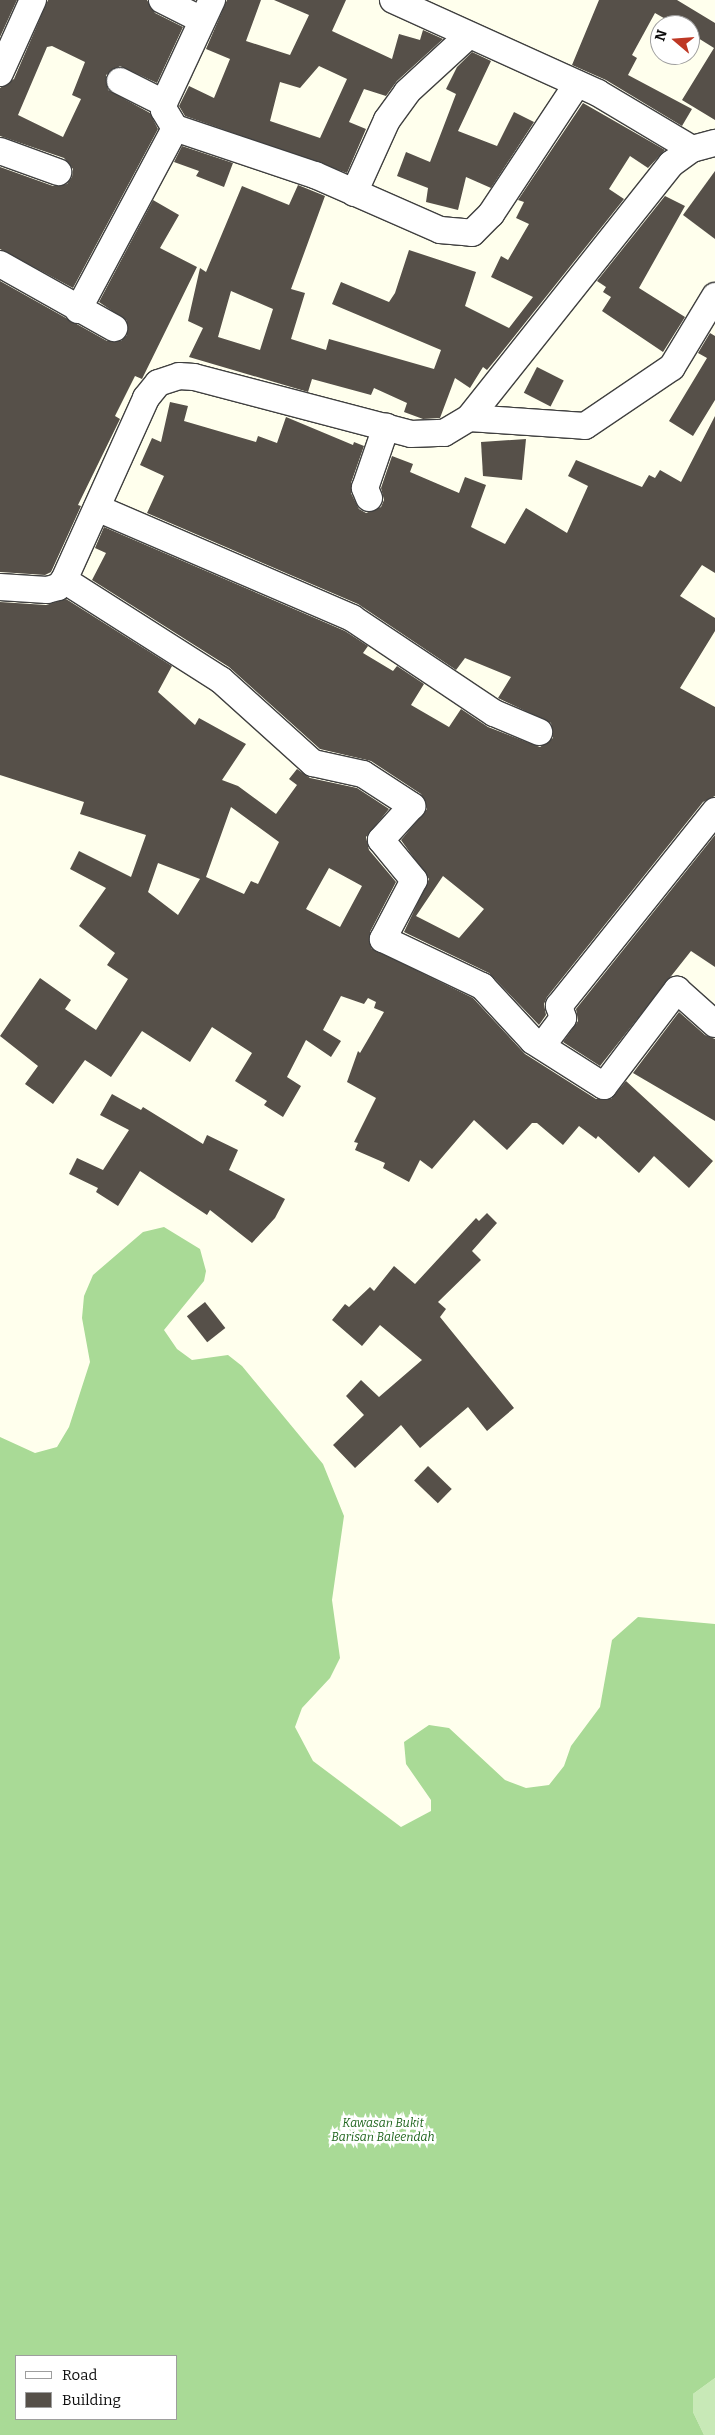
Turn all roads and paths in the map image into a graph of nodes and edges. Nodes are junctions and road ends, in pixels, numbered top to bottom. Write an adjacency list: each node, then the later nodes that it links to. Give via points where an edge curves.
1 (34, 0): 6 (street)
2 (162, 0): 4 (street)
3 (410, 3): 5 (street)
4 (207, 10): 9 (street)
5 (468, 36): 8 (street); 14 (street, via 402,99 387,120)
6 (0, 73)
7 (120, 81): 9 (street)
8 (577, 84): 11 (street); 14 (street, via 491,214 472,233 440,230)
9 (164, 103): 10 (street, via 164,110)
10 (175, 128): 14 (street, via 315,176); 17 (street)
11 (704, 146): 19 (street, via 671,164 647,191)
12 (0, 151): 13 (street)
13 (58, 172)
14 (354, 193)
15 (0, 264): 17 (street)
16 (715, 296): 19 (street, via 672,367 585,426)
17 (78, 310): 18 (street)
18 (114, 328)
19 (469, 418): 20 (street, via 444,433 411,434)
20 (386, 427): 21 (street, via 364,488); 22 (street, via 179,376 158,383 146,398)
21 (369, 498)
22 (97, 508): 23 (street); 25 (street, via 352,618 494,713)
23 (64, 580): 24 (street, via 58,587 47,590); 28 (street, via 221,680 313,763 364,774 412,806 382,840 414,880 382,939 482,986)
24 (0, 587)
25 (539, 732)
26 (715, 811): 28 (street, via 559,1006 564,1018)
27 (715, 1024): 28 (street, via 676,990 604,1086)
28 (542, 1046)

